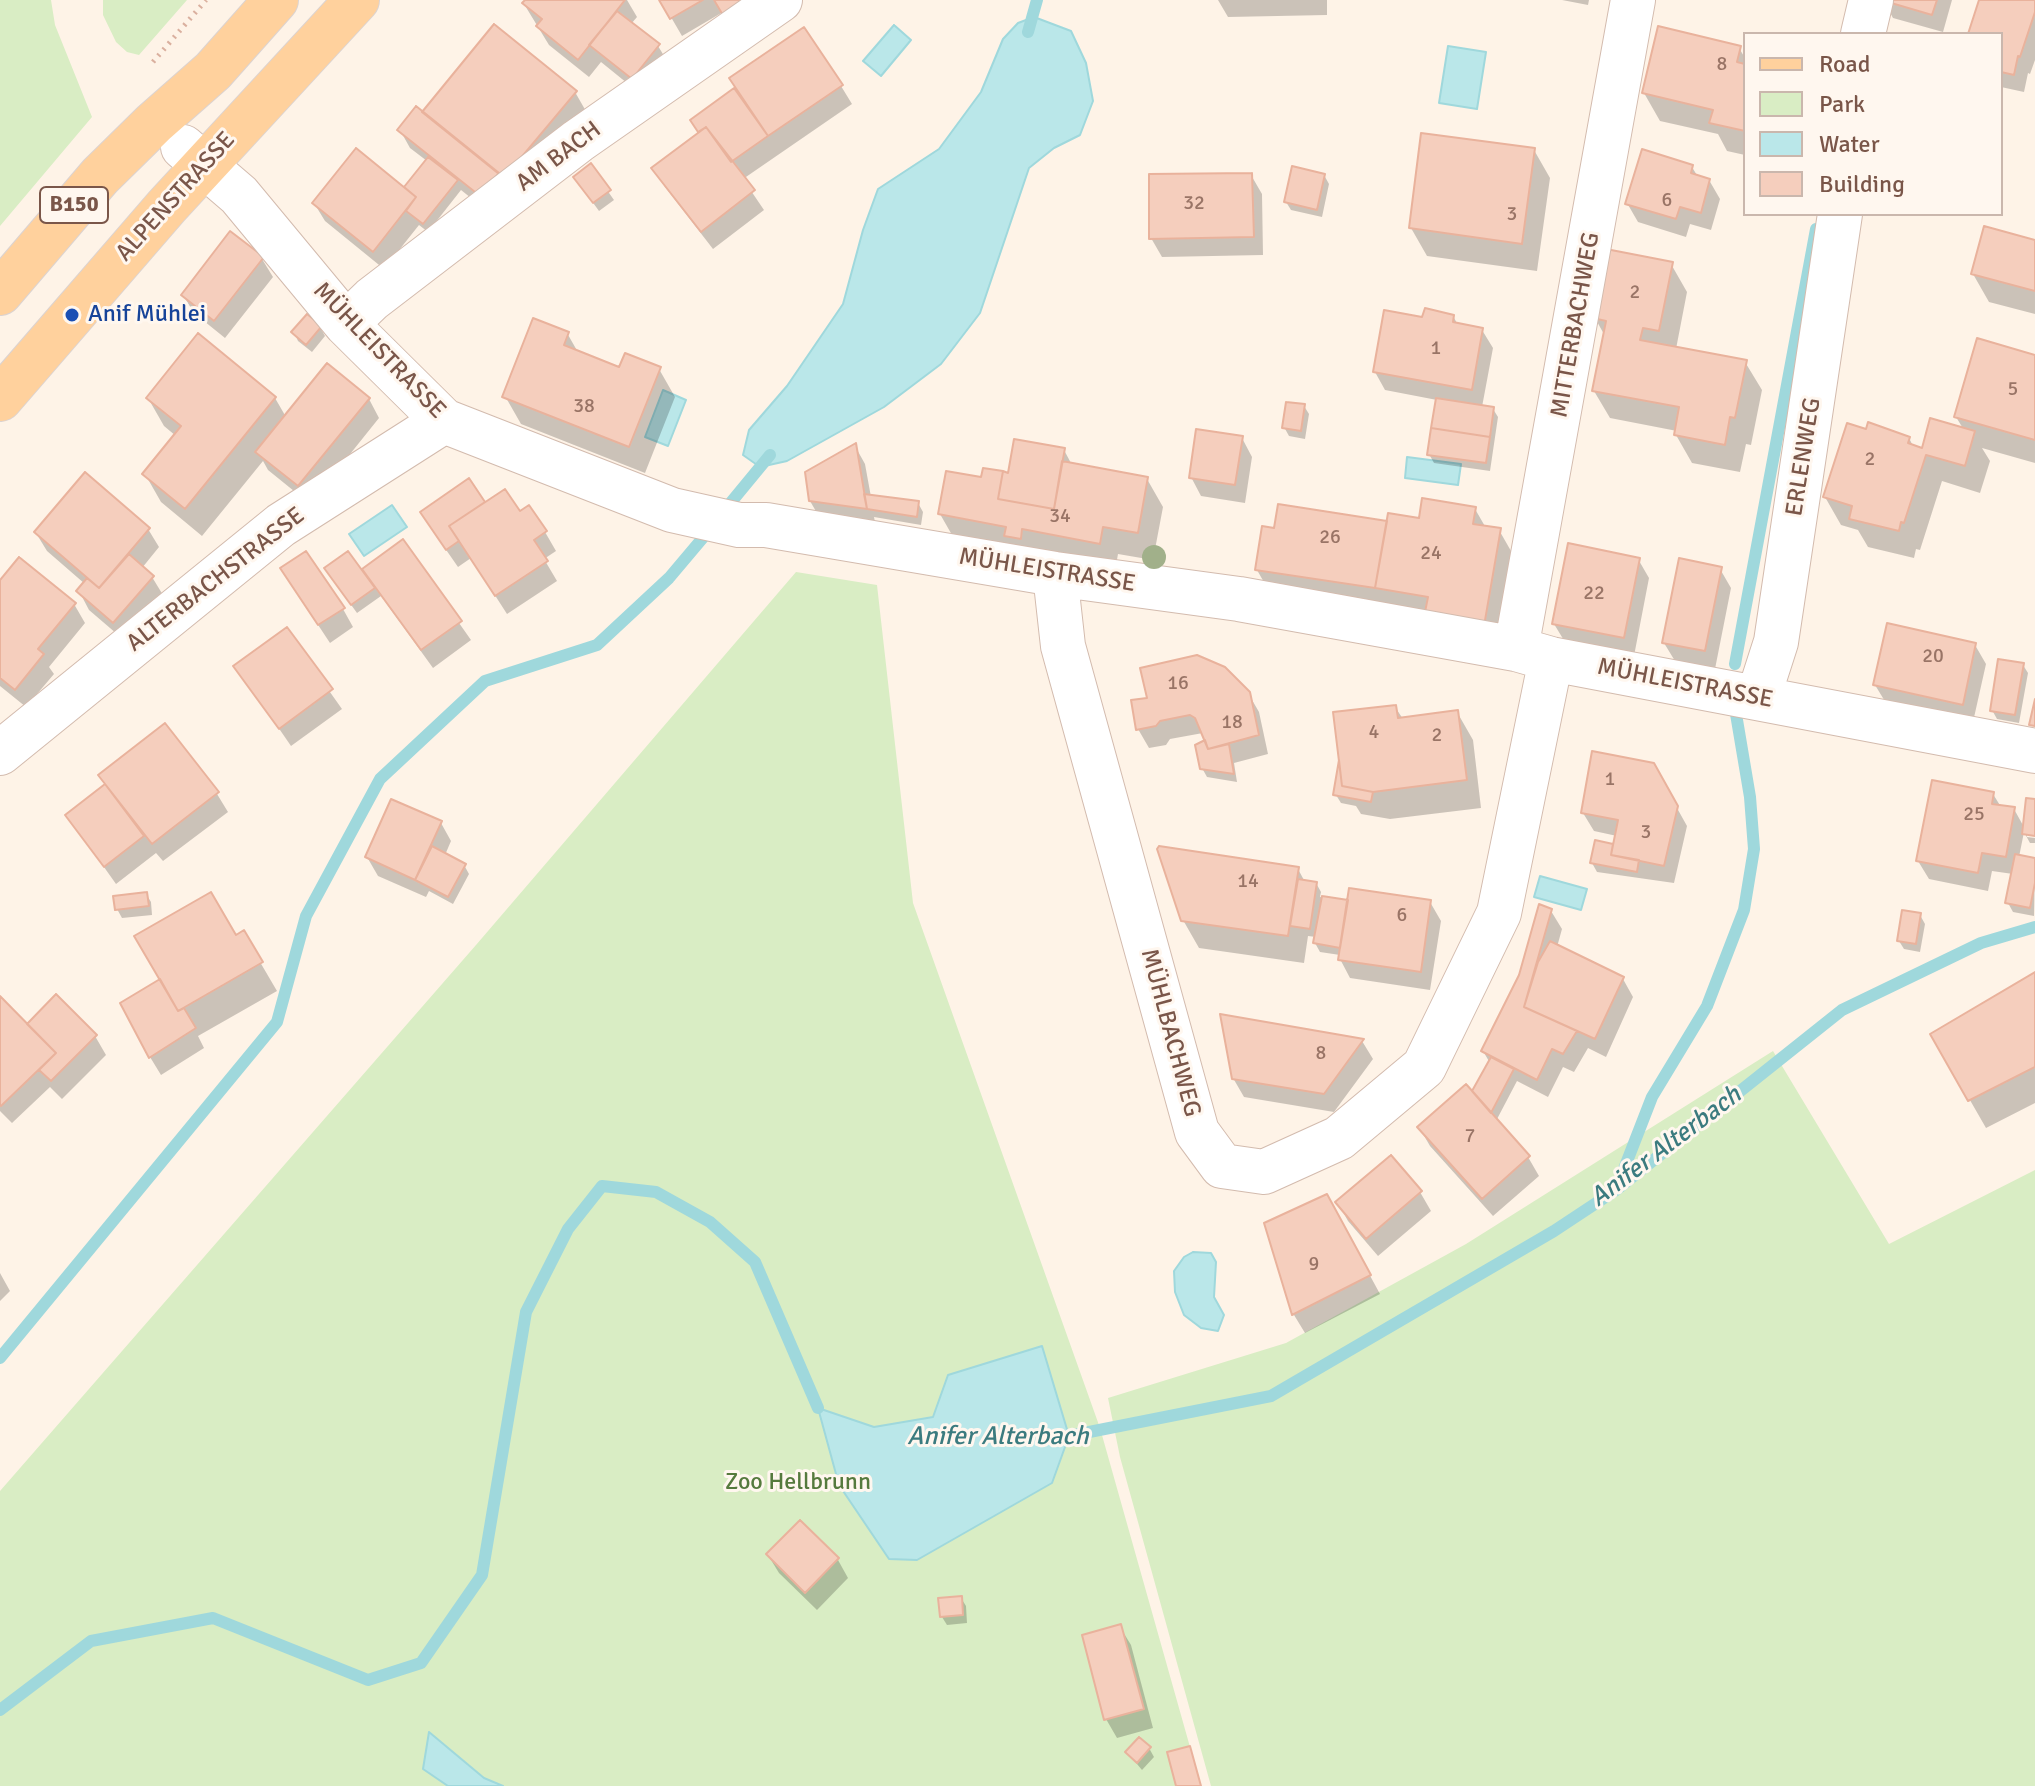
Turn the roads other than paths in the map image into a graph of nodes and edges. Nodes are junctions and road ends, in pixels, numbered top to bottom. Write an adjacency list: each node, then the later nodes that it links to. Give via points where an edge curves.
1 (276, 0): 9 (main road, B150, via 213,71 100,176)
2 (357, 0): 7 (main road, ALPENSTRASSE / B150, via 253,110)
3 (780, 0): 10 (street, AM BACH, via 578,141)
4 (1633, 0): 14 (street, MITTERBACHWEG)
5 (1871, 0): 6 (street)
6 (1863, 32)
7 (195, 156): 10 (street, MÜHLEISTRASSE, via 239,195); 11 (main road, ALPENSTRASSE / B150, via 157,217)
8 (1840, 216): 15 (street, ERLENWEG, via 1776,642)
9 (0, 293)
10 (346, 324): 12 (street, MÜHLEISTRASSE)
11 (0, 399)
12 (444, 421): 13 (street, MÜHLEISTRASSE, via 672,510); 17 (street, ALTERBACHSTRASSE, via 281,525)
13 (1055, 574): 14 (street, MÜHLEISTRASSE, via 1223,597); 14 (street, MÜHLBACHWEG, via 1063,646 1197,1132 1222,1166 1264,1172 1339,1138 1424,1067 1499,913)
14 (1534, 654): 15 (street, MÜHLEISTRASSE)
15 (1758, 698): 16 (street, MÜHLEISTRASSE)
16 (2035, 751)
17 (0, 753)

